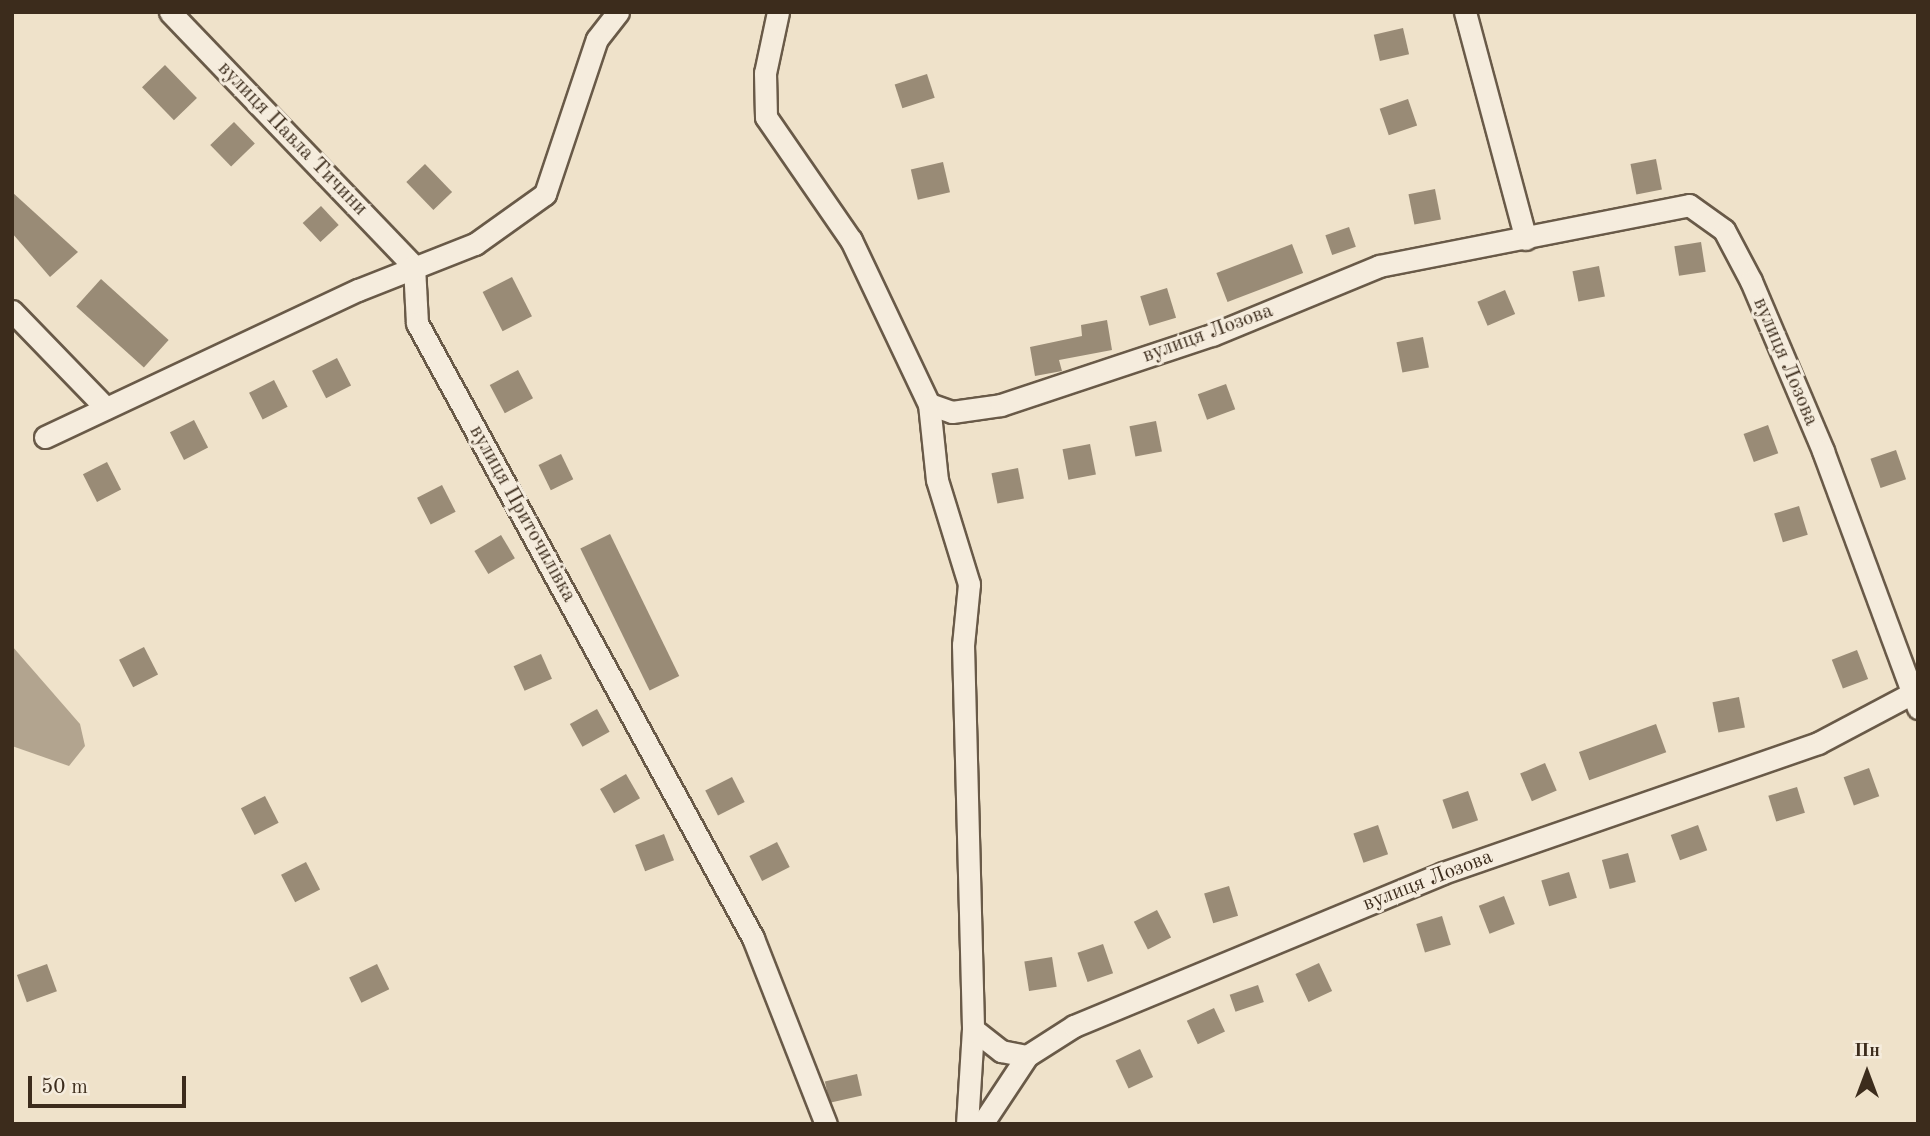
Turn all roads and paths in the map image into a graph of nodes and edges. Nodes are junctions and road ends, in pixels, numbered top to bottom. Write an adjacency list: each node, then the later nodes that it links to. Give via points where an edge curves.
1 (170, 12): 6 (street, вулиця Павла Тичини)
2 (618, 12): 6 (street, via 597,39 545,194 475,243)
3 (778, 12): 8 (street, via 765,73 766,117 851,240)
4 (1465, 12): 5 (street)
5 (1526, 239): 8 (street, вулиця Лозова, via 1379,266 1212,335 1001,405 952,411); 11 (street, вулиця Лозова, via 1648,208 1689,205 1724,230 1824,451)
6 (414, 266): 9 (street); 14 (street, вулиця Приточилівка, via 417,323 753,938)
7 (12, 311): 9 (street)
8 (929, 404): 12 (street, via 937,480 969,584 964,834)
9 (106, 408): 10 (street)
10 (45, 437)
11 (1916, 697): 13 (street, вулиця Лозова, via 1818,743 1430,878 1074,1026)
12 (973, 1029): 13 (street, via 1001,1051); 15 (street)
13 (1027, 1056): 16 (street, вулиця Лозова)
14 (826, 1124)
15 (967, 1124)
16 (982, 1124)

